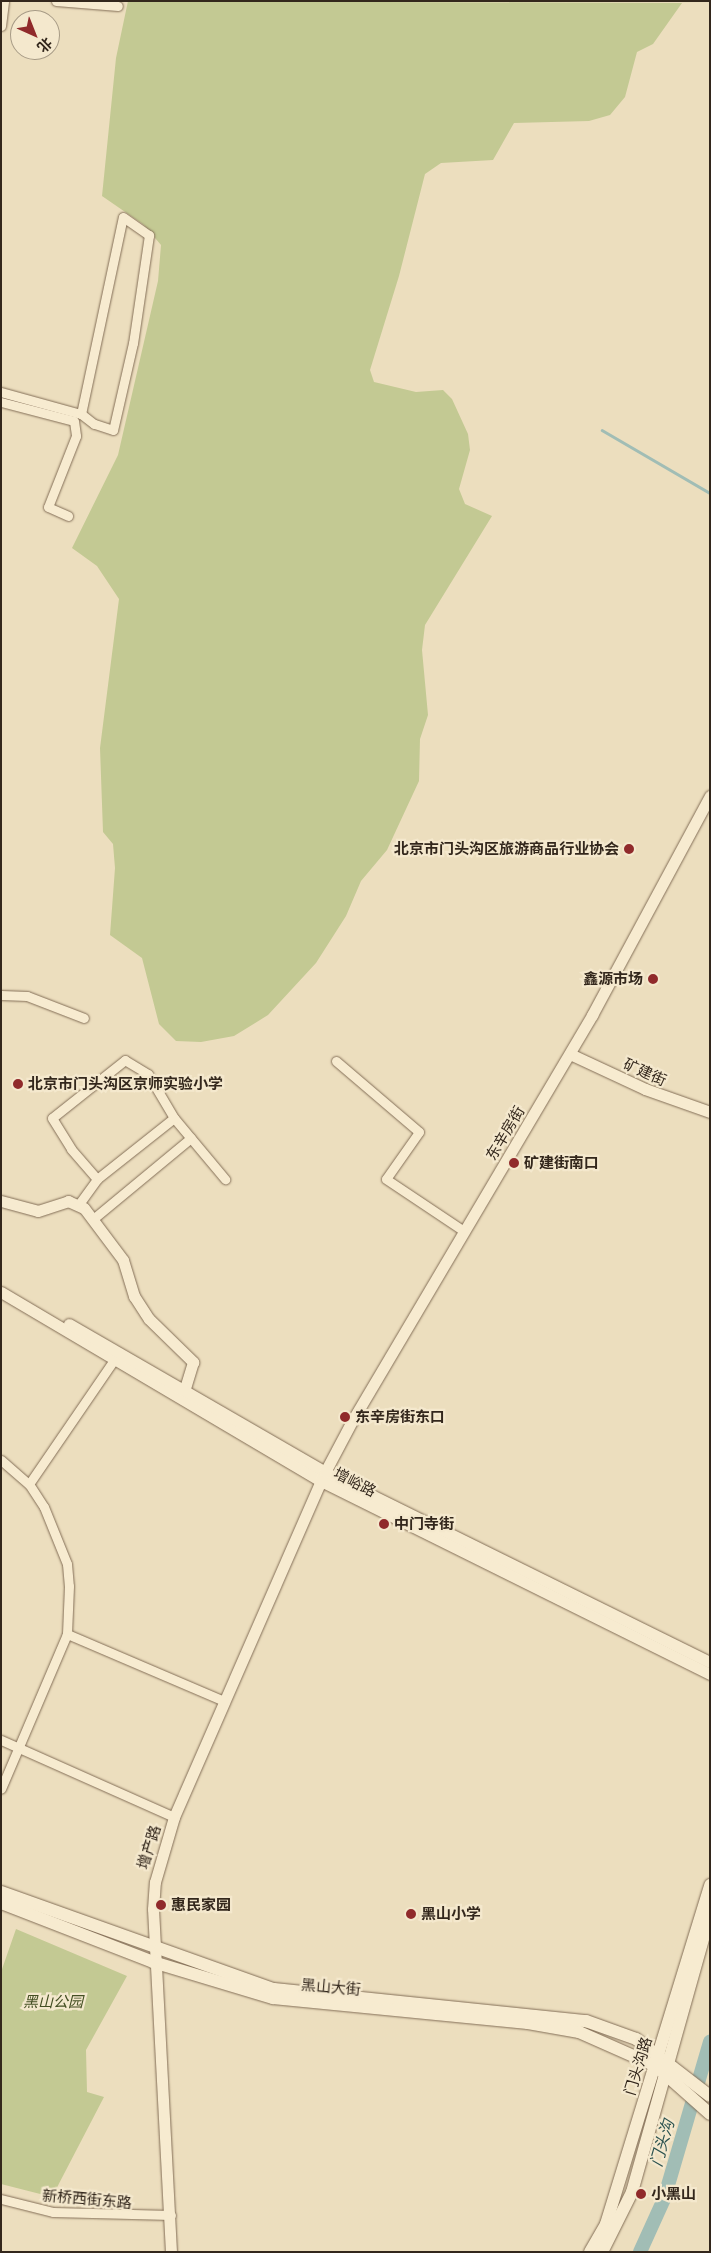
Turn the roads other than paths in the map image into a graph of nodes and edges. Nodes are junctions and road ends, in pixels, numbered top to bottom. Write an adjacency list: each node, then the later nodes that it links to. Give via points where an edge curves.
1 (4, 1): 4 (street)
2 (56, 1): 3 (street)
3 (118, 6)
4 (1, 26)
5 (1, 392): 7 (street)
6 (1, 402): 8 (street, via 74,421 76,436 48,507)
7 (81, 414): 7 (street, via 119,232 123,217 149,235 133,343 113,430 94,424)
8 (68, 516)
9 (710, 796): 12 (street, 东辛房街)
10 (1, 995): 11 (street, via 27,996)
11 (84, 1018)
12 (570, 1054): 14 (street, 矿建街, via 645,1089); 22 (street, 东辛房街)
13 (336, 1061): 22 (street, via 419,1132 386,1179)
14 (710, 1112)
15 (174, 1118): 16 (street); 17 (street); 17 (street, via 148,1074 125,1060 54,1113 52,1118 71,1150)
16 (191, 1138): 18 (street); 21 (street)
17 (96, 1179): 20 (street)
18 (225, 1179)
19 (1, 1201): 20 (street, via 38,1210 68,1201)
20 (79, 1204): 21 (street)
21 (93, 1219): 26 (street, via 123,1260 134,1296 149,1319 193,1362)
22 (464, 1231): 28 (street, 东辛房街)
23 (1, 1283): 26 (street, 增峪路)
24 (1, 1292): 25 (street, 增峪路)
25 (114, 1360): 28 (street, 增峪路); 29 (street)
26 (184, 1392): 28 (street, 增峪路)
27 (1, 1460): 29 (street)
28 (323, 1477): 31 (street, 增峪路); 32 (street, 增峪路); 33 (street, 增产路)
29 (29, 1484): 30 (street, via 56,1532 67,1564)
30 (67, 1634): 33 (street); 35 (street)
31 (710, 1662)
32 (710, 1674)
33 (224, 1702): 37 (street, 增产路)
34 (1, 1740): 35 (street)
35 (18, 1748): 36 (street); 37 (street)
36 (1, 1789)
37 (174, 1817): 42 (street, 增产路, via 155,1882)
38 (710, 1885): 44 (main road, 门头沟路)
39 (1, 1892): 42 (main road, 黑山大街)
40 (1, 1903): 43 (main road, 黑山大街)
41 (710, 1915): 44 (main road, 门头沟路)
42 (154, 1947): 43 (street, 增产路); 44 (main road, 黑山大街, via 274,1989 586,2020 636,2039)
43 (153, 1962): 44 (main road, 黑山大街, via 273,1998 528,2023 579,2032); 48 (street, 增产路)
44 (662, 2063): 45 (main road, via 681,2072); 46 (main road, via 677,2086); 50 (main road, 门头沟路, via 606,2224); 51 (main road, 门头沟路, via 632,2192)
45 (710, 2096)
46 (710, 2114)
47 (1, 2199): 48 (street, 新桥西街东路, via 88,2216)
48 (171, 2216): 49 (street, 增产路)
49 (171, 2252)
50 (590, 2252)
51 (602, 2252)

